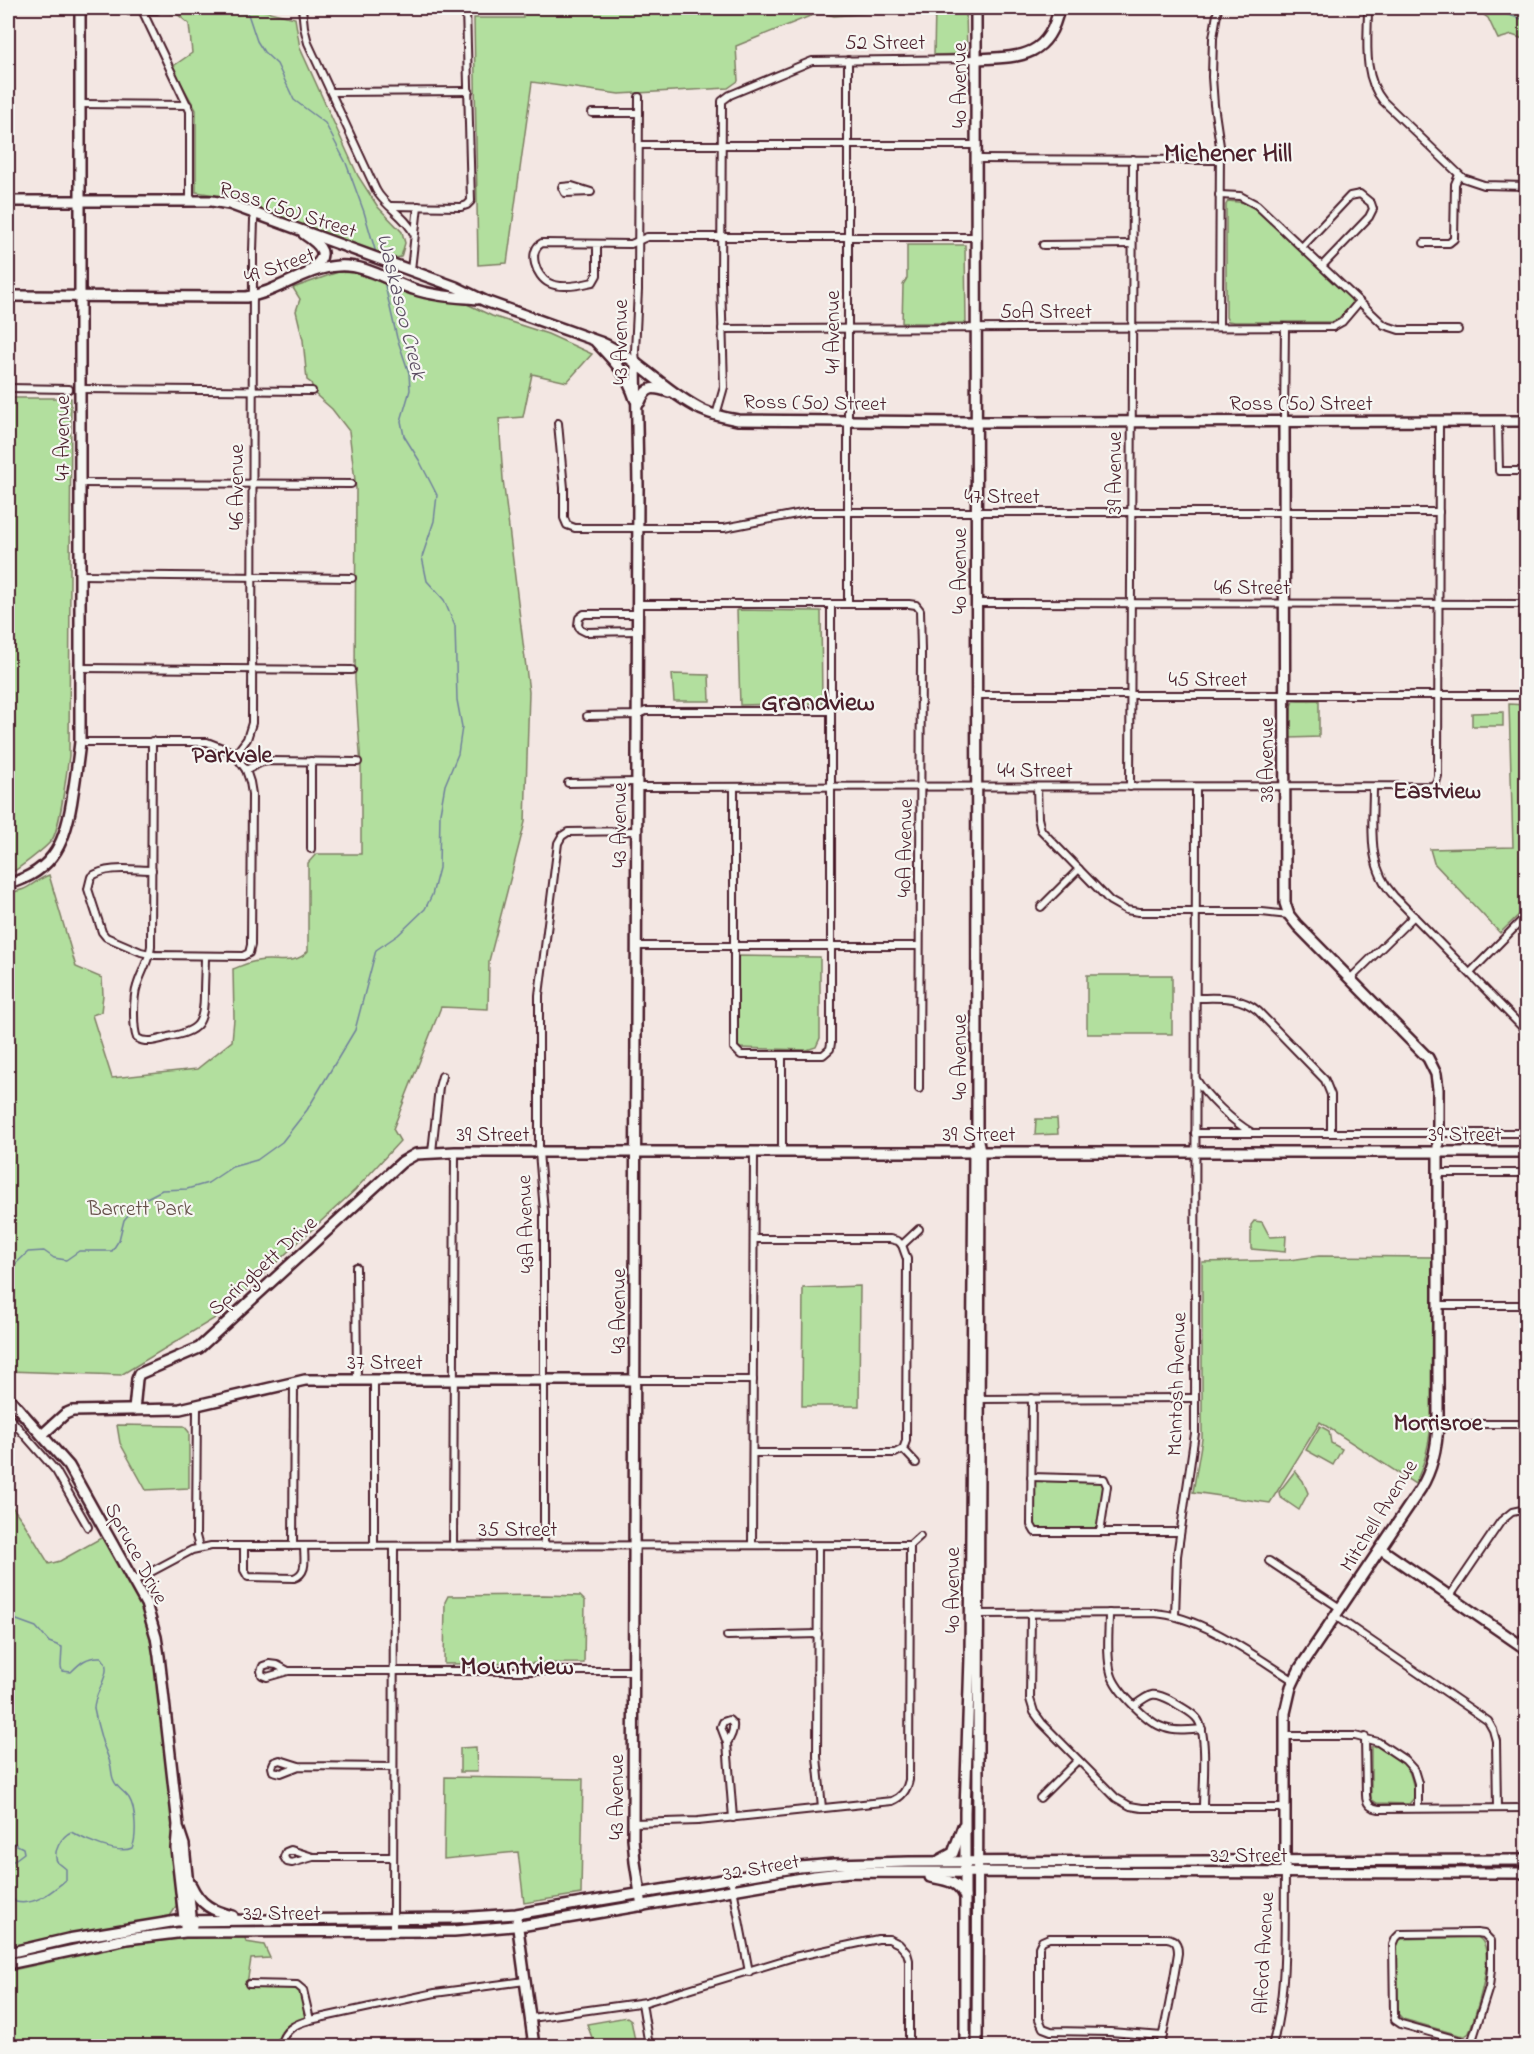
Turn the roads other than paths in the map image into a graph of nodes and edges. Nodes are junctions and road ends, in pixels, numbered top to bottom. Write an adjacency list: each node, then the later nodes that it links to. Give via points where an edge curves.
1 (302, 8): 13 (street, via 305,34)
2 (466, 8): 12 (street)
3 (976, 8): 10 (main road, 40 Avenue)
4 (1059, 8): 10 (main road, 52 Street, via 1053,30 1036,50 1020,56)
5 (1218, 8): 25 (street, via 1212,77)
6 (1368, 8): 26 (street, via 1368,68 1376,93)
7 (80, 9): 8 (street); 15 (main road, 47 Avenue)
8 (142, 10): 9 (street); 16 (street)
9 (157, 10)
10 (977, 59): 11 (street, 52 Street); 21 (main road, 40 Avenue)
11 (848, 60): 20 (street, 41 Avenue); 22 (street, 52 Street, via 810,61 725,98 721,106)
12 (468, 91): 13 (street); 33 (street, via 471,199 467,205)
13 (331, 92): 32 (street, via 378,193)
14 (639, 97): 18 (street, 43 Avenue)
15 (80, 104): 16 (street); 30 (main road, 47 Avenue)
16 (188, 105): 31 (street)
17 (592, 113): 18 (street)
18 (639, 113): 19 (street, 43 Avenue)
19 (639, 145): 22 (street); 40 (street, 43 Avenue)
20 (849, 145): 21 (street); 22 (street); 38 (street, 41 Avenue)
21 (977, 145): 23 (main road, 40 Avenue)
22 (722, 146): 37 (street)
23 (977, 159): 24 (street); 39 (main road, 40 Avenue)
24 (1133, 159): 25 (street); 44 (street, 39 Avenue)
25 (1219, 160): 28 (street)
26 (1459, 175): 27 (street, via 1484,185); 41 (street, via 1455,181 1454,239 1449,243)
27 (1527, 186)
28 (1219, 195): 45 (street, via 1252,201); 56 (street)
29 (8, 201): 30 (main road, Ross (50) Street)
30 (79, 201): 31 (main road, Ross (50) Street); 53 (main road, 47 Avenue)
31 (190, 201): 34 (main road, Ross (50) Street, via 222,202)
32 (390, 206): 33 (street); 36 (street)
33 (418, 206): 36 (street)
34 (256, 214): 35 (main road, Ross (50) Street); 52 (street, 46 Avenue)
35 (292, 226): 47 (main road, Ross (50) Street); 48 (main road, via 322,251 320,262)
36 (414, 234): 47 (street)
37 (721, 237): 38 (street); 40 (street); 60 (street)
38 (848, 237): 39 (street); 61 (street, 41 Avenue)
39 (977, 237): 58 (main road, 40 Avenue)
40 (639, 240): 42 (street, via 631,244); 64 (street, 43 Avenue)
41 (1424, 243)
42 (597, 244): 42 (street, via 539,244 534,255 538,272 546,282 555,285 593,282 597,275)
43 (1043, 244): 44 (street)
44 (1132, 244): 59 (street, 39 Avenue)
45 (1302, 247): 46 (street); 46 (street, via 1350,196 1363,195 1372,206 1371,214)
46 (1322, 266): 55 (street)
47 (411, 270): 49 (main road); 50 (main road, via 419,287); 54 (main road, Ross (50) Street)
48 (304, 275): 49 (main road, 49 Street, via 326,267 358,267); 52 (main road, 49 Street)
49 (393, 281): 50 (main road, 49 Street)
50 (431, 293): 54 (main road, 49 Street)
51 (8, 296): 53 (main road, 49 Street)
52 (253, 296): 53 (main road, 49 Street); 68 (street, 46 Avenue)
53 (80, 297): 67 (main road, 47 Avenue)
54 (485, 301): 63 (main road, Ross (50) Street)
55 (1359, 302): 57 (street, 50A Street, via 1333,327); 62 (street, via 1394,330)
56 (1219, 327): 57 (street, 50A Street); 59 (street, 50A Street)
57 (1284, 327): 75 (street, 38 Avenue)
58 (977, 328): 59 (street, 50A Street); 61 (street, 50A Street); 79 (main road, 40 Avenue)
59 (1132, 328): 74 (street, 39 Avenue)
60 (722, 329): 61 (street, 50A Street); 72 (street, via 724,387)
61 (848, 329): 73 (street, 41 Avenue)
62 (1458, 330)
63 (592, 338): 64 (main road, Ross (50) Street); 71 (main road, via 622,369)
64 (636, 363): 70 (main road, Ross (50) Street); 71 (main road, 43 Avenue)
65 (8, 388): 66 (street)
66 (69, 388)
67 (80, 389): 68 (street); 82 (main road, 47 Avenue)
68 (253, 390): 69 (street); 83 (street, 46 Avenue)
69 (312, 391)
70 (676, 393): 71 (main road, via 650,389 643,394); 72 (main road, Ross (50) Street)
71 (638, 407): 90 (main road, 43 Avenue)
72 (717, 415): 73 (main road, Ross (50) Street, via 744,421)
73 (848, 421): 79 (main road, Ross (50) Street); 85 (street, 41 Avenue)
74 (1130, 421): 75 (main road, Ross (50) Street); 79 (main road, Ross (50) Street); 87 (street, 39 Avenue)
75 (1284, 421): 76 (main road, Ross (50) Street); 88 (main road, 38 Avenue)
76 (1439, 421): 77 (main road, Ross (50) Street); 89 (street)
77 (1498, 421): 78 (main road, Ross (50) Street); 81 (street, via 1499,471)
78 (1527, 421)
79 (977, 422): 86 (main road, 40 Avenue)
80 (558, 423): 90 (street, 47 Street, via 567,525)
81 (1527, 471)
82 (80, 483): 83 (street); 91 (main road, 47 Avenue)
83 (253, 483): 84 (street); 92 (street, 46 Avenue)
84 (351, 484)
85 (849, 512): 86 (street, 47 Street); 90 (street, 47 Street, via 802,513 724,528); 96 (street, 41 Avenue)
86 (977, 512): 87 (street, 47 Street); 94 (main road, 40 Avenue)
87 (1130, 512): 88 (street, 47 Street); 97 (street, 39 Avenue)
88 (1284, 512): 89 (street, 47 Street); 98 (main road, 38 Avenue)
89 (1439, 512): 99 (street)
90 (638, 528): 101 (main road, 43 Avenue)
91 (79, 575): 92 (street); 103 (main road, 47 Avenue)
92 (252, 577): 93 (street); 104 (street, 46 Avenue)
93 (352, 578)
94 (978, 603): 97 (street, 46 Street); 106 (main road, 40 Avenue)
95 (831, 604): 96 (street); 101 (street); 111 (street)
96 (849, 604): 124 (street, 40A Avenue, via 918,607)
97 (1130, 604): 98 (street, 46 Street); 107 (street, 39 Avenue)
98 (1284, 604): 99 (street, 46 Street); 108 (main road, 38 Avenue)
99 (1438, 604): 100 (street, 46 Street); 109 (street)
100 (1527, 604)
101 (638, 609): 102 (main road, 43 Avenue); 102 (street, via 584,614 578,623 586,632)
102 (637, 631): 113 (main road, 43 Avenue)
103 (79, 668): 104 (street); 115 (main road, 47 Avenue)
104 (252, 670): 105 (street); 116 (street, 46 Avenue, via 252,726)
105 (352, 670)
106 (977, 695): 107 (street, 45 Street); 125 (main road, 40 Avenue)
107 (1130, 695): 108 (street, 45 Street); 127 (street, 39 Avenue)
108 (1284, 695): 109 (street, 45 Street); 129 (main road, 38 Avenue)
109 (1438, 695): 110 (street, 45 Street); 130 (street, 44 Street, via 1438,776 1433,785)
110 (1527, 695)
111 (831, 711): 113 (street, via 646,711); 123 (street)
112 (587, 716): 113 (street)
113 (637, 716): 121 (main road, 43 Avenue)
114 (152, 741): 115 (street); 116 (street, via 207,742); 134 (street)
115 (80, 742): 135 (main road, 47 Avenue, via 68,826 61,844 48,861 27,877)
116 (235, 755): 119 (street)
117 (311, 761): 118 (street); 119 (street, via 268,761); 132 (street)
118 (358, 762)
119 (246, 770): 146 (street, via 252,794 251,945 249,953 243,956)
120 (568, 783): 121 (street, 44 Street)
121 (637, 785): 122 (street, 44 Street); 131 (main road, 43 Avenue)
122 (734, 787): 123 (street, 44 Street); 142 (street)
123 (831, 787): 124 (street, 44 Street); 143 (street)
124 (921, 787): 125 (street, 44 Street); 144 (street, 40A Avenue)
125 (977, 787): 126 (street, 44 Street); 166 (main road, 40 Avenue)
126 (1037, 787): 127 (street, 44 Street); 133 (street, via 1040,827)
127 (1130, 787): 128 (street, 44 Street)
128 (1196, 787): 129 (street, 44 Street); 137 (street, McIntosh Avenue)
129 (1284, 787): 130 (street, 44 Street); 138 (main road, 38 Avenue, via 1284,903)
130 (1373, 787): 139 (street, via 1376,869 1385,886)
131 (637, 831): 141 (main road, 43 Avenue); 162 (street, 43A Avenue, via 565,833 558,843 539,992)
132 (311, 849)
133 (1079, 869): 136 (street); 137 (street, via 1110,901 1126,910)
134 (152, 870): 145 (street); 145 (street, via 101,871 88,884 104,936)
135 (8, 884)
136 (1041, 907)
137 (1195, 912): 138 (street); 149 (street, McIntosh Avenue)
138 (1289, 915): 148 (main road)
139 (1414, 916): 147 (street); 148 (street)
140 (1527, 916): 147 (street)
141 (637, 946): 142 (street); 163 (main road, 43 Avenue)
142 (733, 946): 143 (street); 151 (street, via 736,1052)
143 (830, 946): 144 (street); 151 (street, via 828,1051 819,1055)
144 (919, 946): 154 (street, 40A Avenue)
145 (150, 954): 146 (street); 146 (street, via 135,998 135,1035 143,1042 188,1032 201,1019)
146 (205, 956)
147 (1470, 973): 150 (street)
148 (1351, 978): 158 (main road, via 1431,1063 1437,1084)
149 (1196, 998): 153 (street, McIntosh Avenue); 157 (street, via 1236,999 1258,1011 1325,1080 1331,1095)
150 (1527, 1030)
151 (782, 1055): 165 (street)
152 (442, 1076): 160 (street)
153 (1195, 1078): 155 (street, McIntosh Avenue); 156 (street, via 1237,1123)
154 (919, 1089)
155 (1195, 1133): 156 (street, 39 Street); 167 (street, McIntosh Avenue)
156 (1254, 1133): 157 (street, 39 Street)
157 (1332, 1133): 158 (street, 39 Street)
158 (1438, 1133): 159 (street, 39 Street); 168 (main road, Mitchell Avenue)
159 (1527, 1133)
160 (432, 1152): 161 (main road, 39 Street); 190 (main road, Springbett Drive, via 409,1157 199,1348 140,1374)
161 (455, 1152): 162 (main road, 39 Street); 180 (street)
162 (539, 1152): 163 (main road, 39 Street); 181 (street, 43A Avenue, via 544,1211)
163 (637, 1152): 164 (main road, 39 Street); 182 (main road, 43 Avenue)
164 (754, 1152): 165 (main road, 39 Street); 173 (street)
165 (782, 1152): 166 (main road, 39 Street)
166 (977, 1152): 167 (main road, 39 Street); 188 (main road, 40 Avenue)
167 (1195, 1152): 168 (main road, 39 Street); 187 (street, McIntosh Avenue)
168 (1438, 1152): 169 (main road, 39 Street); 170 (main road, Mitchell Avenue)
169 (1527, 1152)
170 (1438, 1173): 171 (street, 39 Street); 176 (main road, Mitchell Avenue)
171 (1527, 1173)
172 (919, 1229): 174 (street)
173 (753, 1239): 174 (street, via 890,1239); 183 (street)
174 (902, 1245): 196 (street, via 907,1259)
175 (356, 1267): 178 (street)
176 (1438, 1305): 177 (street); 192 (main road, Mitchell Avenue)
177 (1527, 1305)
178 (357, 1380): 179 (main road, 37 Street); 184 (main road, 37 Street)
179 (374, 1380): 180 (main road, 37 Street); 210 (street)
180 (454, 1380): 181 (main road, 37 Street); 212 (street)
181 (544, 1380): 182 (main road, 37 Street); 213 (street, 43A Avenue)
182 (636, 1380): 183 (street, 37 Street); 214 (main road, 43 Avenue)
183 (753, 1380): 197 (street)
184 (294, 1382): 189 (main road, 37 Street); 208 (street)
185 (8, 1397): 194 (main road, Spruce Drive)
186 (1032, 1398): 187 (street); 188 (street); 199 (street)
187 (1195, 1398): 203 (street, McIntosh Avenue, via 1195,1442)
188 (975, 1399): 223 (main road, 40 Avenue)
189 (197, 1407): 190 (main road, 37 Street); 216 (street)
190 (134, 1410): 194 (main road, 37 Street, via 72,1411)
191 (8, 1416): 195 (street, Spruce Drive)
192 (1438, 1425): 193 (street); 217 (main road, Mitchell Avenue, via 1428,1475)
193 (1527, 1425)
194 (42, 1435): 195 (street, 37 Street); 219 (main road, Spruce Drive, via 69,1466)
195 (33, 1443): 201 (street, Spruce Drive, via 59,1476)
196 (903, 1449): 197 (street, via 895,1453); 198 (street)
197 (753, 1453): 205 (street)
198 (916, 1463)
199 (1031, 1477): 202 (street, via 1031,1525 1035,1532); 202 (street, via 1104,1479 1107,1486)
200 (1527, 1509): 220 (street, via 1504,1517)
201 (88, 1527)
202 (1100, 1532): 203 (street)
203 (1180, 1532): 225 (street, McIntosh Avenue)
204 (920, 1536): 206 (street)
205 (752, 1545): 214 (street, 35 Street); 215 (street, 35 Street)
206 (910, 1545): 215 (street, 35 Street); 243 (street, via 906,1790 892,1801)
207 (244, 1546): 208 (street, 35 Street); 209 (street, via 246,1575 294,1578 303,1573); 216 (street, 35 Street)
208 (293, 1546): 209 (street, 35 Street)
209 (304, 1546): 210 (street, 35 Street)
210 (374, 1546): 211 (street, 35 Street)
211 (394, 1546): 212 (street, 35 Street); 231 (street)
212 (453, 1546): 213 (street, 35 Street)
213 (544, 1546): 214 (street, 35 Street)
214 (635, 1546): 232 (main road, 43 Avenue)
215 (819, 1546): 227 (street)
216 (198, 1547): 219 (street, 35 Street)
217 (1381, 1549): 220 (main road); 221 (main road, Mitchell Avenue)
218 (1269, 1562): 221 (street)
219 (134, 1581): 252 (main road, Spruce Drive, via 156,1638)
220 (1450, 1596): 229 (main road)
221 (1337, 1612): 233 (main road, Mitchell Avenue); 247 (street, via 1488,1722 1496,1741)
222 (1109, 1613): 224 (street); 225 (street); 234 (street, via 1110,1671 1118,1688)
223 (974, 1614): 224 (street); 249 (main road, 40 Avenue); 259 (main road, 40 Avenue)
224 (1031, 1614): 239 (street, via 1032,1707)
225 (1175, 1616): 233 (street, via 1195,1622)
226 (1527, 1633): 229 (street)
227 (818, 1634): 228 (street); 243 (street, via 817,1757)
228 (727, 1636)
229 (1523, 1646)
230 (288, 1671): 231 (street)
231 (394, 1671): 232 (street); 241 (street)
232 (634, 1671): 251 (main road, 43 Avenue)
233 (1293, 1680): 236 (main road, Mitchell Avenue)
234 (1135, 1705): 235 (street, via 1165,1728); 235 (street, via 1148,1696 1160,1695 1194,1716)
235 (1202, 1729): 244 (street)
236 (1284, 1736): 237 (street); 245 (main road, Mitchell Avenue)
237 (1365, 1737): 246 (street, via 1383,1744 1412,1766 1418,1783); 246 (street, via 1365,1795 1369,1805 1379,1809)
238 (727, 1743): 250 (street)
239 (1078, 1760): 242 (street); 244 (street, via 1130,1806)
240 (299, 1766): 241 (street)
241 (393, 1767): 254 (street)
242 (1040, 1798)
243 (822, 1808): 250 (street)
244 (1203, 1808): 245 (street)
245 (1284, 1808): 256 (main road, Mitchell Avenue)
246 (1418, 1808): 247 (street)
247 (1497, 1808): 248 (street)
248 (1527, 1808)
249 (965, 1812): 257 (main road, via 953,1853); 258 (main road, 40 Avenue)
250 (733, 1818): 251 (street)
251 (633, 1822): 268 (main road, 43 Avenue)
252 (178, 1825): 265 (main road, Spruce Drive); 274 (main road, Spruce Drive, via 176,1848)
253 (313, 1857): 254 (street)
254 (393, 1857): 273 (street)
255 (1527, 1860): 256 (main road, 32 Street)
256 (1285, 1861): 259 (main road, 32 Street); 263 (main road, Alford Avenue)
257 (937, 1862): 258 (main road, 32 Street); 266 (main road, 32 Street, via 834,1864)
258 (966, 1862): 259 (main road, 32 Street); 261 (main road, 40 Avenue)
259 (978, 1862): 262 (main road, 40 Avenue)
260 (914, 1873): 261 (main road, 32 Street); 267 (main road, 32 Street, via 850,1872); 269 (main road, via 955,1883)
261 (966, 1873): 262 (main road, 32 Street); 269 (main road, 40 Avenue)
262 (978, 1873): 263 (main road, 32 Street); 294 (main road, 40 Avenue)
263 (1285, 1873): 264 (main road, 32 Street); 296 (street, Alford Avenue, via 1284,1978)
264 (1527, 1873)
265 (188, 1877): 272 (main road, via 195,1895 205,1905); 274 (main road, Spruce Drive)
266 (731, 1878): 267 (street); 268 (main road, 32 Street)
267 (733, 1890): 270 (main road, 32 Street); 280 (street)
268 (640, 1893): 270 (main road, 43 Avenue); 271 (main road, 32 Street)
269 (965, 1900): 293 (main road, 40 Avenue)
270 (642, 1906): 275 (main road, 32 Street)
271 (516, 1914): 273 (main road, 32 Street); 275 (main road)
272 (248, 1919): 273 (main road, 32 Street); 274 (main road, 32 Street)
273 (393, 1919): 276 (street)
274 (188, 1920): 277 (main road, Spruce Drive); 278 (main road, 32 Street)
275 (518, 1926): 276 (main road, 32 Street); 281 (main road)
276 (393, 1931): 277 (main road, 32 Street)
277 (189, 1932): 279 (main road, 32 Street, via 127,1939)
278 (8, 1953)
279 (8, 1964)
280 (749, 1972): 283 (street); 287 (street, via 798,1956 878,1939 893,1941 905,1950 910,1964)
281 (525, 1981): 284 (main road); 285 (street, via 427,1994)
282 (249, 1984): 285 (street, via 297,1985 303,1992)
283 (642, 2003): 284 (street); 291 (street)
284 (531, 2018): 290 (main road)
285 (310, 2019): 289 (street, via 288,2029)
286 (1163, 2036): 286 (street, via 1178,1953 1173,1940 1042,1941 1039,2019 1043,2028); 295 (street)
287 (909, 2045): 292 (street)
288 (1475, 2045): 288 (street, via 1490,1981 1489,1938 1477,1933 1400,1934 1393,1945 1396,2022)
289 (280, 2046)
290 (534, 2046)
291 (649, 2046)
292 (874, 2046)
293 (965, 2046)
294 (977, 2046)
295 (1160, 2046)
296 (1272, 2046)

